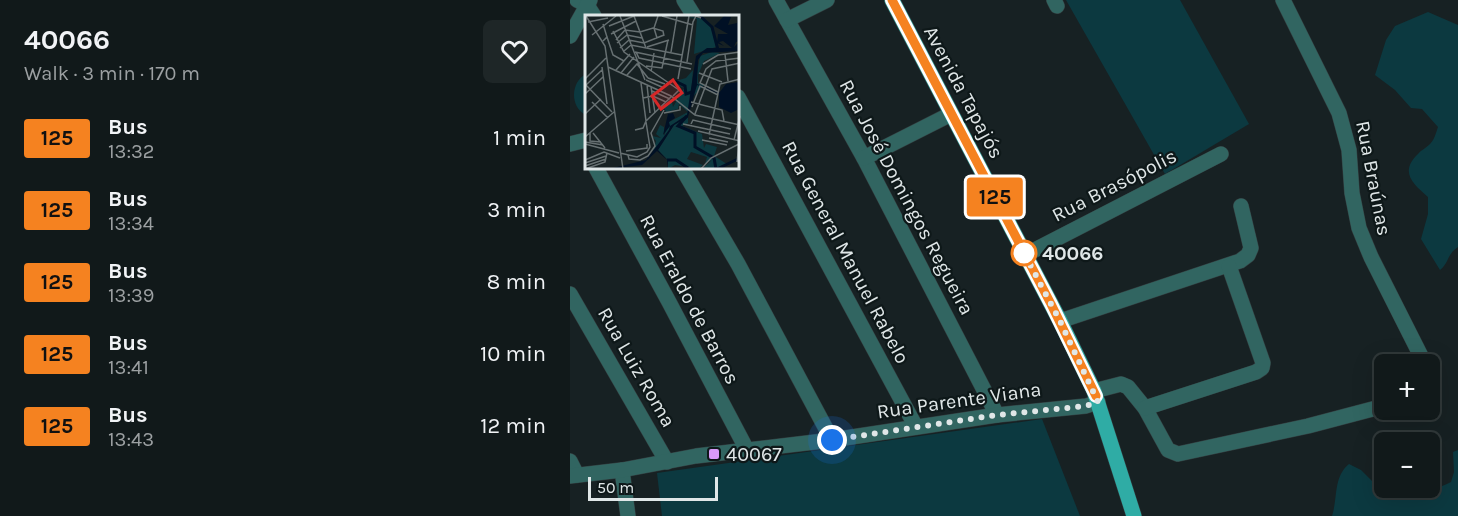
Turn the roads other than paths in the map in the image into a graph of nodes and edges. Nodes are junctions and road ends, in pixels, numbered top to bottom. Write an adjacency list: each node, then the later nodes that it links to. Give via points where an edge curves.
1 (684, 0): 7 (street)
2 (776, 0): 8 (street, Rua José Domingos Regueira)
3 (827, 0): 8 (street)
4 (892, 0): 11 (main road, Avenida Tapajós)
5 (1283, 0): 21 (street, Rua Braúnas, via 1339,113 1349,150 1359,228)
6 (587, 5): 9 (street)
7 (692, 15)
8 (787, 20): 13 (street, Rua José Domingos Regueira)
9 (570, 36)
10 (740, 101): 26 (street, Rua General Manuel Rabelo)
11 (951, 114): 13 (street); 17 (main road, Avenida Tapajós)
12 (1221, 154): 17 (street, Rua Brasópolis)
13 (864, 158): 25 (street, Rua José Domingos Regueira)
14 (597, 170): 28 (street, Rua Eraldo de Barros)
15 (683, 170): 27 (street)
16 (1241, 206): 18 (street, via 1251,248 1248,255)
17 (1025, 255): 20 (main road, Avenida Tapajós)
18 (1229, 266): 20 (street); 23 (street, via 1262,368)
19 (570, 294): 30 (street, Rua Luiz Roma)
20 (1060, 321): 22 (main road, Avenida Tapajós)
21 (1420, 354)
22 (1096, 396): 23 (street, via 1123,384); 25 (street, Rua Parente Viana, via 1086,406); 34 (main road, Avenida Tapajós)
23 (1146, 408): 24 (street, via 1168,450 1178,454)
24 (1374, 409)
25 (997, 415): 26 (street, Rua Parente Viana)
26 (916, 427): 27 (street, Rua Parente Viana)
27 (832, 440): 28 (street, Rua Parente Viana)
28 (747, 450): 30 (street, Rua Parente Viana)
29 (570, 461): 32 (street)
30 (667, 462): 31 (street, Rua Parente Viana)
31 (622, 470): 32 (street, Rua Parente Viana); 33 (street)
32 (574, 476)
33 (628, 516)
34 (1134, 516)

